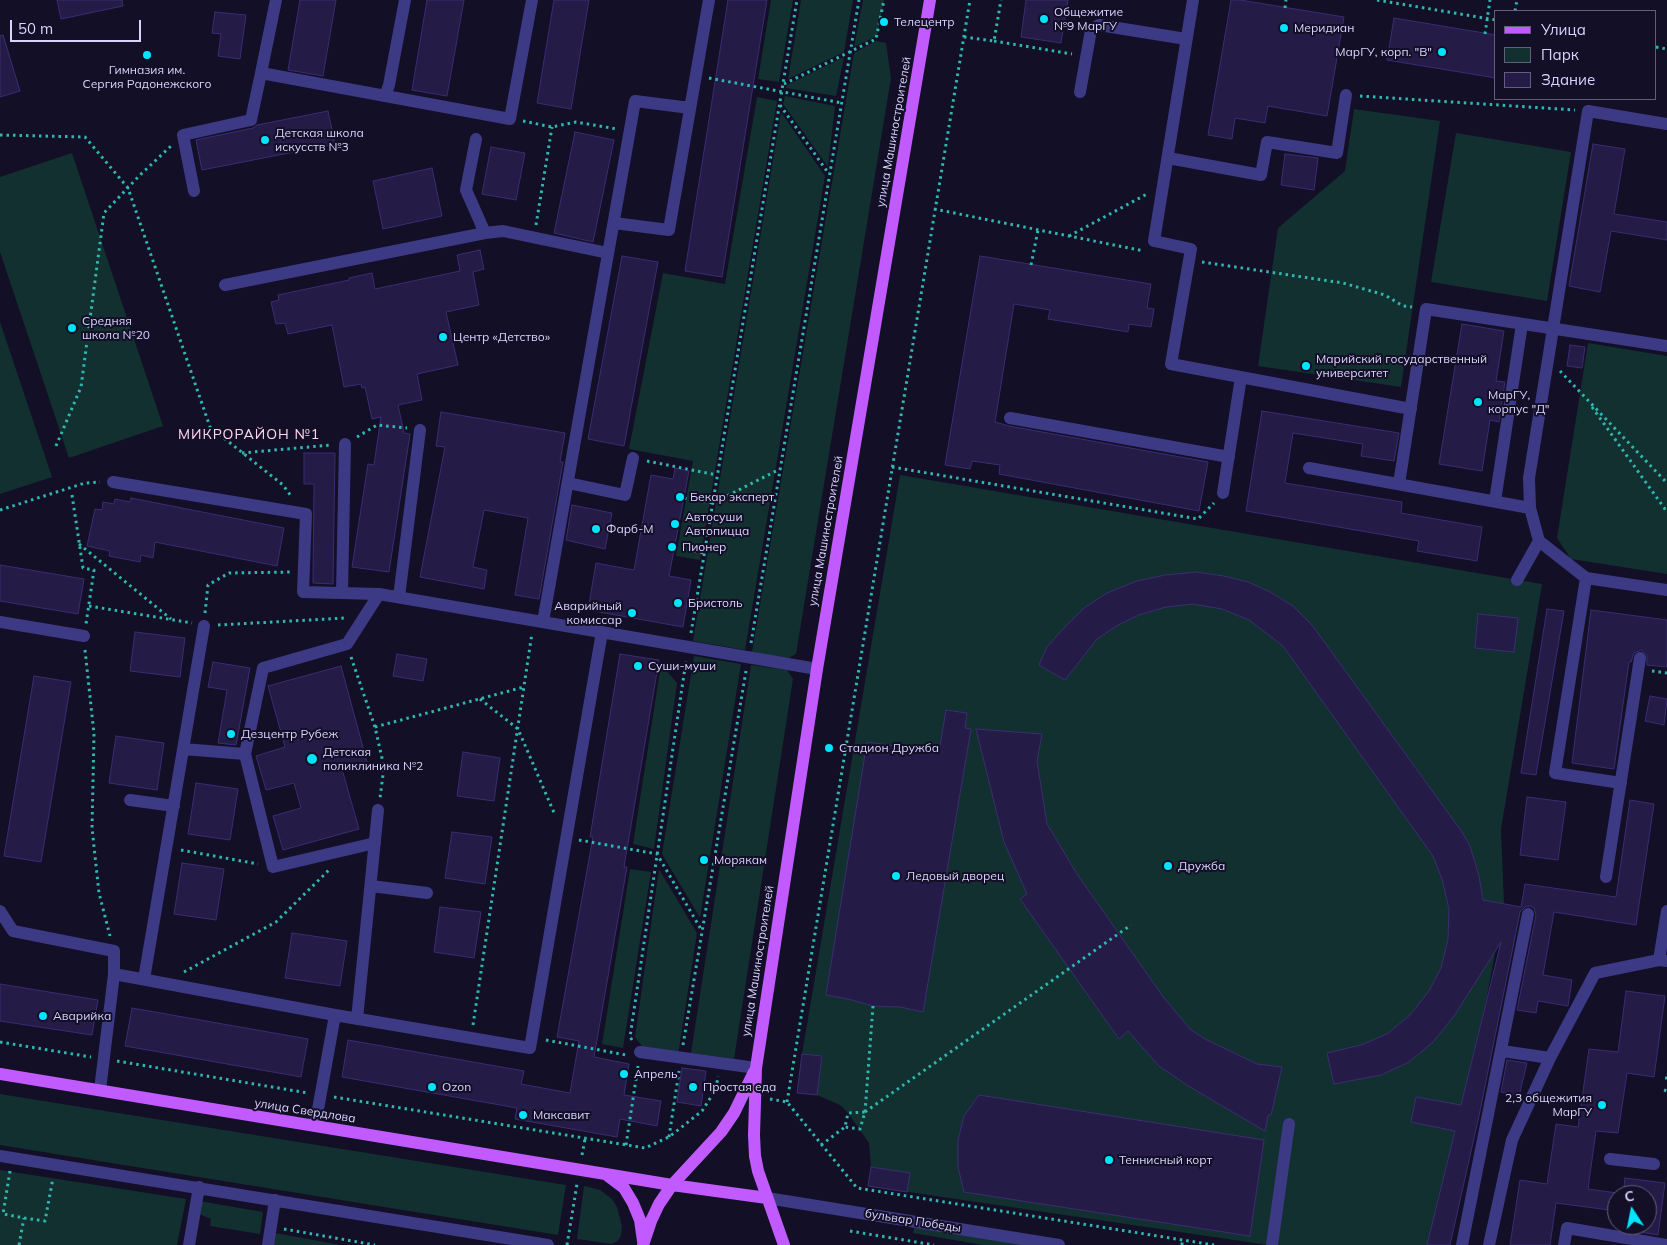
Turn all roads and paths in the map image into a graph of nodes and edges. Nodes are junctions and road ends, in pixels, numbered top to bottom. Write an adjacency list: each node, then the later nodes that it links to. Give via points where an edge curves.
1 (276, 0): 22 (street)
2 (405, 0): 28 (street)
3 (532, 0): 33 (street)
4 (709, 0): 23 (street)
5 (797, 0): 24 (path)
6 (859, 0): 21 (path)
7 (884, 0): 21 (path, via 876,39)
8 (930, 0): 110 (main road, улица Машиностроителей)
9 (970, 0): 19 (path)
10 (1001, 0): 19 (path, via 994,41)
11 (1193, 0): 20 (street)
12 (1286, 0): 15 (path)
13 (1377, 0): 16 (path)
14 (1490, 0): 16 (path)
15 (1285, 8)
16 (1487, 19): 17 (path); 18 (path)
17 (1494, 20)
18 (1485, 34)
19 (964, 37): 45 (path)
20 (1186, 39): 26 (street, via 1099,25 1091,30); 40 (street)
21 (850, 52): 24 (path); 29 (path)
22 (261, 73): 28 (street); 37 (street, via 252,120)
23 (696, 76): 25 (path); 31 (street)
24 (783, 84): 25 (path)
25 (782, 92): 29 (path); 30 (path)
26 (1080, 92)
27 (1346, 95): 32 (path); 40 (street, via 1337,153 1267,142 1261,175)
28 (385, 96): 33 (street)
29 (842, 103): 41 (path)
30 (780, 104): 41 (path); 73 (path)
31 (690, 108): 36 (street, via 635,100); 46 (street, via 669,230)
32 (1588, 111): 34 (street); 58 (street)
33 (510, 119): 35 (path)
34 (1667, 124)
35 (552, 127): 36 (path, via 576,122); 50 (path)
36 (630, 131): 46 (street)
37 (182, 134): 43 (path); 44 (street)
38 (0, 135): 43 (path, via 85,137)
39 (476, 139): 48 (street, via 466,190)
40 (1168, 158): 42 (street)
41 (830, 174): 71 (path)
42 (1163, 186): 49 (path); 53 (street, via 1154,242 1191,248)
43 (128, 188): 67 (path, via 104,213 81,387); 86 (path, via 210,428 283,485)
44 (194, 192)
45 (934, 209): 47 (path); 70 (path)
46 (614, 222): 51 (street)
47 (1038, 230): 49 (path); 54 (path)
48 (485, 233): 50 (street, via 503,231); 55 (street)
49 (1069, 236): 52 (path)
50 (534, 238): 51 (street)
51 (608, 253): 75 (street)
52 (1152, 253)
53 (1189, 260): 56 (path, via 1343,283 1385,295 1403,306); 61 (street, via 1171,364)
54 (1031, 265)
55 (225, 285)
56 (1426, 309): 57 (street); 63 (street)
57 (1522, 324): 58 (street); 81 (street)
58 (1554, 329): 59 (street); 60 (street)
59 (1667, 346)
60 (1549, 359): 62 (path); 83 (street, via 1529,478)
61 (1241, 377): 63 (street); 68 (street)
62 (1584, 396): 76 (path); 85 (path)
63 (1411, 409): 77 (street)
64 (1010, 418): 68 (street)
65 (420, 430): 97 (street)
66 (345, 444): 95 (street)
67 (56, 446)
68 (1229, 457): 78 (street)
69 (633, 458): 73 (path); 75 (street, via 625,495)
70 (892, 467): 78 (path, via 1198,519); 156 (path)
71 (780, 468): 82 (path); 108 (path)
72 (1309, 468): 77 (street)
73 (717, 475): 82 (path)
74 (113, 482): 84 (path, via 85,483); 86 (street)
75 (568, 483): 101 (street)
76 (1667, 483)
77 (1399, 484): 81 (street)
78 (1224, 493)
79 (72, 495): 88 (path)
80 (684, 498): 82 (path)
81 (1495, 501): 83 (street)
82 (713, 503): 90 (path)
83 (1530, 508): 87 (street)
84 (0, 510)
85 (1667, 512)
86 (306, 514): 91 (street)
87 (1539, 541): 92 (street); 93 (street)
88 (79, 544): 98 (path, via 83,568 94,570); 100 (path)
89 (675, 547): 90 (path)
90 (704, 553): 107 (path)
91 (304, 572): 95 (street, via 303,592); 103 (path, via 229,573 208,585)
92 (1586, 578): 94 (street); 117 (street, via 1555,772)
93 (1517, 580)
94 (1667, 590)
95 (342, 593): 96 (street)
96 (379, 594): 97 (street); 99 (street)
97 (398, 597): 101 (street)
98 (89, 606): 100 (path); 105 (path)
99 (364, 617): 103 (path); 106 (street)
100 (171, 620): 103 (path)
101 (539, 621): 104 (street); 111 (path)
102 (0, 622): 105 (street)
103 (204, 626): 115 (street)
104 (602, 632): 107 (street); 121 (street)
105 (84, 636): 135 (path, via 94,734 93,837 99,894)
106 (347, 644): 113 (path); 116 (street, via 263,668)
107 (688, 647): 108 (street); 124 (path)
108 (748, 658): 110 (street); 134 (path)
109 (1640, 658): 117 (street)
110 (817, 669): 150 (main road, улица Машиностроителей)
111 (524, 687): 112 (path); 114 (path)
112 (480, 699): 113 (path); 114 (path)
113 (374, 727): 120 (path, via 384,767)
114 (518, 729): 121 (path); 143 (path)
115 (183, 749): 116 (street); 119 (street)
116 (246, 754): 125 (street)
117 (1621, 783): 127 (street)
118 (130, 800): 119 (street)
119 (174, 806): 123 (street)
120 (378, 810): 122 (street)
121 (566, 838): 124 (path); 144 (street)
122 (375, 843): 125 (street); 128 (street)
123 (167, 847): 125 (path); 138 (street)
124 (657, 854): 134 (path); 146 (path, via 630,1038)
125 (274, 867)
126 (330, 868): 139 (path, via 276,922)
127 (1606, 877)
128 (370, 886): 129 (street); 142 (street)
129 (428, 893)
130 (0, 911): 135 (street, via 13,931)
131 (1667, 911): 136 (street)
132 (1528, 914): 145 (street)
133 (1131, 925): 157 (path)
134 (702, 931): 147 (path)
135 (114, 951): 137 (street)
136 (1663, 960): 148 (street, via 1595,973)
137 (114, 974): 138 (street); 153 (street)
138 (144, 979): 139 (street)
139 (164, 983): 141 (street)
140 (873, 1006): 157 (path)
141 (335, 1015): 142 (street); 159 (street)
142 (357, 1019): 143 (street)
143 (471, 1038): 144 (street, via 530,1048)
144 (532, 1038): 146 (path)
145 (1502, 1051): 148 (street); 195 (street)
146 (639, 1055): 147 (street); 163 (path)
147 (681, 1058): 149 (street); 161 (path)
148 (1550, 1058): 196 (street, via 1512,1140)
149 (718, 1063): 150 (street); 152 (path)
150 (756, 1068): 173 (main road, улица Машиностроителей, via 730,1120); 175 (main road, улица Машиностроителей, via 755,1156)
151 (0, 1074): 153 (main road, улица Свердлова)
152 (716, 1089): 154 (path); 161 (path, via 702,1111)
153 (100, 1090): 159 (main road, улица Свердлова)
154 (726, 1091)
155 (770, 1099): 156 (path)
156 (786, 1102): 164 (path)
157 (864, 1112): 160 (path, via 848,1113); 160 (path, via 860,1129)
158 (1289, 1124): 194 (street)
159 (315, 1126): 170 (main road, улица Свердлова)
160 (845, 1127): 164 (path)
161 (669, 1137): 165 (path)
162 (585, 1139): 170 (path)
163 (626, 1145)
164 (821, 1145): 180 (path, via 856,1188)
165 (645, 1148)
166 (0, 1156): 174 (street)
167 (1610, 1158): 168 (street)
168 (1654, 1164)
169 (11, 1168): 177 (path, via 3,1214)
170 (580, 1170): 171 (main road, улица Свердлова); 187 (path)
171 (606, 1174): 173 (main road, улица Свердлова); 188 (main road, via 624,1188 634,1203)
172 (54, 1175): 177 (path, via 45,1221)
173 (672, 1185): 175 (main road, улица Свердлова); 188 (main road, улица Машиностроителей, via 659,1204)
174 (200, 1187): 176 (street); 183 (street)
175 (767, 1198): 189 (main road, улица Машиностроителей); 191 (street, бульвар Победы)
176 (275, 1200): 178 (street); 186 (street)
177 (24, 1218): 182 (path)
178 (271, 1227): 184 (street); 185 (path)
179 (850, 1231): 181 (path)
180 (1182, 1240): 192 (path); 193 (path)
181 (913, 1243): 190 (path)
182 (19, 1245)
183 (189, 1245)
184 (268, 1245)
185 (375, 1245)
186 (548, 1245)
187 (567, 1245)
188 (643, 1245)
189 (784, 1245)
190 (934, 1245)
191 (1059, 1245)
192 (1182, 1245)
193 (1214, 1245)
194 (1272, 1245)
195 (1462, 1245)
196 (1488, 1245)
197 (1564, 1245): 198 (street, via 1567,1228)
198 (1667, 1245)

